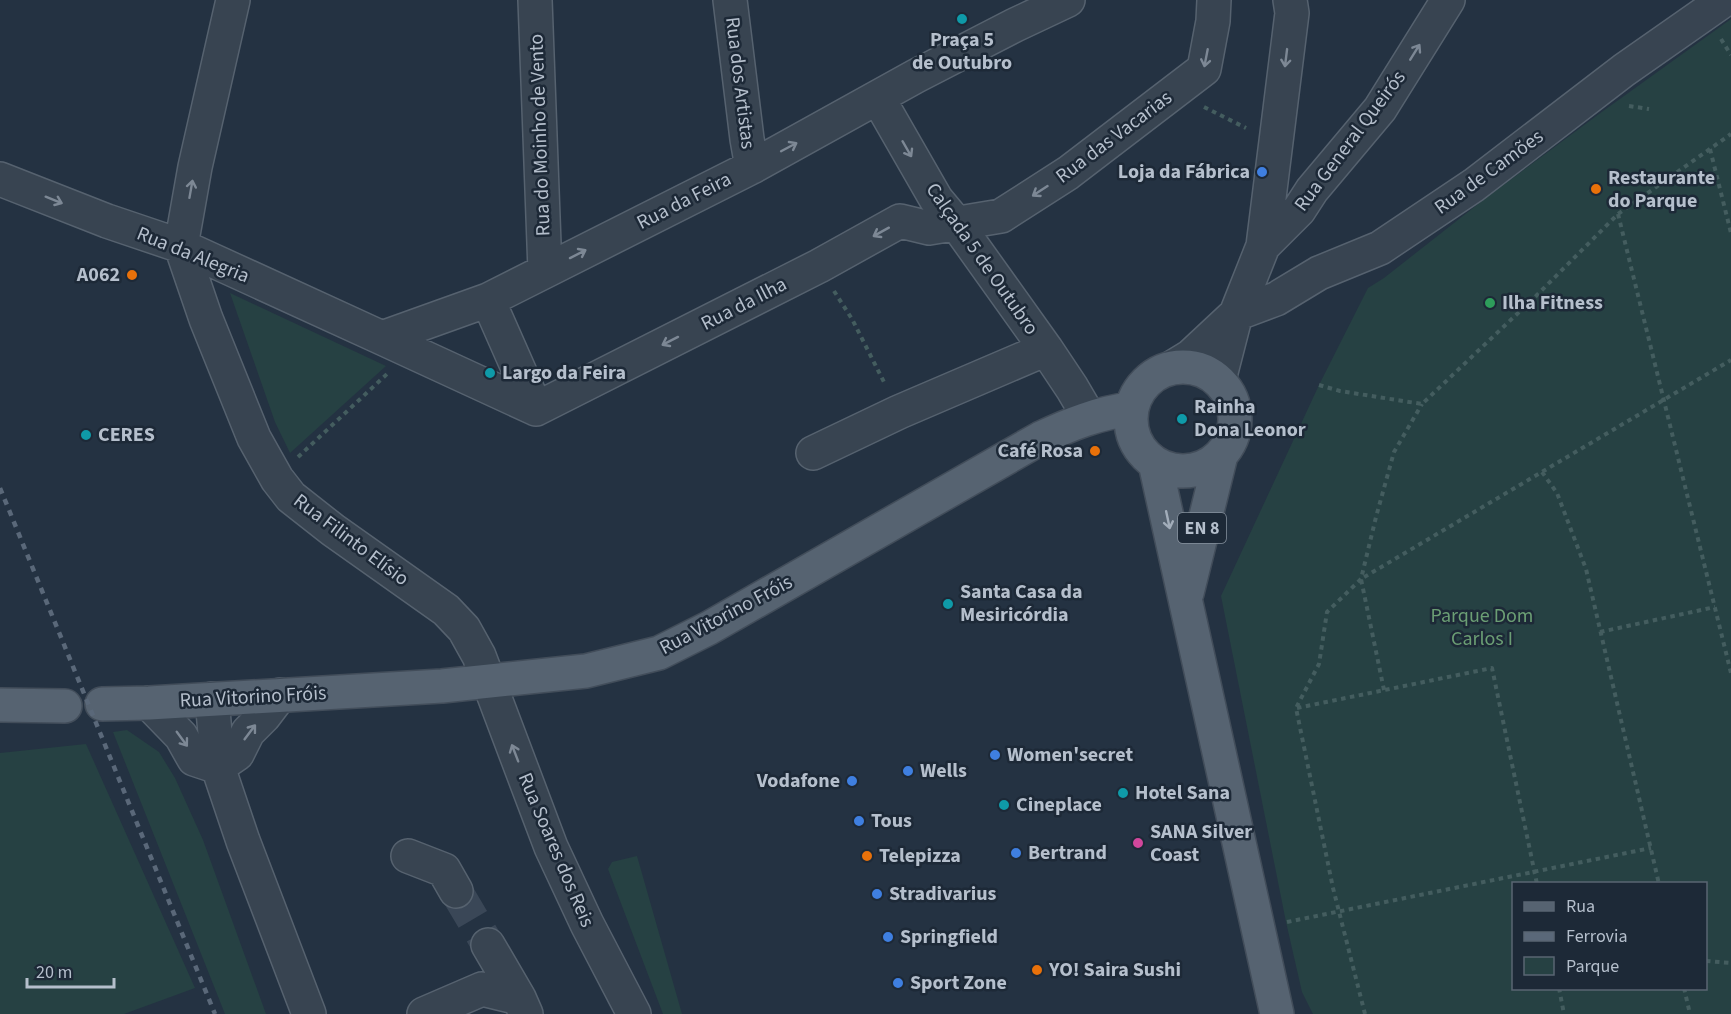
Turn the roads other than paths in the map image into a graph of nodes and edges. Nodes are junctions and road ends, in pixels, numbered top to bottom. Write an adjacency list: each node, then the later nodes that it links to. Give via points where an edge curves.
1 (233, 0): 13 (street, one-way to 1)
2 (536, 0): 15 (street, Rua do Moinho de Vento)
3 (730, 0): 10 (street, Rua dos Artistas)
4 (1068, 0): 9 (street, via 975,45)
5 (1214, 0): 12 (street, Rua das Vacarias, one-way to 12, via 1214,21 1204,69 1068,173 1001,216)
6 (1290, 0): 14 (street, one-way to 14, via 1292,13)
7 (1448, 0): 14 (street, Rua General Queirós, one-way to 7, via 1299,210 1380,109)
8 (1712, 11): 17 (street, Rua de Camões, via 1624,70 1474,185 1380,248 1319,273 1276,299)
9 (878, 99): 10 (street, Rua da Feira, one-way to 9); 12 (street, Calçada 5 de Outubro, one-way to 12, via 936,199)
10 (752, 166): 15 (street, Rua da Feira, one-way to 10)
11 (0, 179): 13 (street, Rua da Alegria, one-way to 13)
12 (956, 223): 19 (street, Calçada 5 de Outubro); 22 (street, Rua da Ilha, one-way to 22, via 929,228 900,221)
13 (181, 246): 18 (street, Rua da Alegria); 29 (street, Rua Filinto Elísio, via 229,378 254,438 277,479 291,497 333,530 446,610 472,642)
14 (1263, 246): 17 (street)
15 (545, 271): 16 (street, Rua da Feira)
16 (488, 300): 18 (street); 22 (street)
17 (1236, 314): 20 (street, via 1191,356); 21 (street)
18 (382, 338): 22 (street)
19 (1046, 350): 24 (street, Calçada 5 de Outubro); 25 (street)
20 (1173, 367): 21 (main road, via 1205,370); 23 (main road, via 1146,382)
21 (1219, 380): 26 (main road, EN 8, via 1234,403 1236,417 1229,444)
22 (536, 409)
23 (1131, 409): 24 (main road, Rua Vitorino Fróis); 27 (main road, EN 8, via 1135,440)
24 (1089, 417): 29 (main road, Rua Vitorino Fróis, via 1041,438 659,653 586,671)
25 (813, 453)
26 (1221, 455): 27 (main road, via 1189,471); 28 (main road, EN 8)
27 (1155, 463): 28 (main road, EN 8, one-way to 28)
28 (1185, 600): 44 (main road, EN 8)
29 (488, 683): 30 (main road, Rua Vitorino Fróis); 43 (street, Rua Soares dos Reis, one-way to 29, via 551,847)
30 (280, 695): 31 (main road, Rua Vitorino Fróis); 36 (street, one-way to 30, via 237,754 248,732)
31 (212, 699): 32 (main road, Rua Vitorino Fróis); 36 (street)
32 (149, 703): 33 (main road, Rua Vitorino Fróis); 36 (street, one-way to 36, via 182,736 194,759)
33 (102, 704)
34 (0, 705): 35 (main road)
35 (65, 706)
36 (218, 767): 41 (street)
37 (408, 856): 38 (street, via 444,870)
38 (456, 891)
39 (488, 945): 40 (street)
40 (522, 1006): 42 (street, via 482,989)
41 (309, 1014)
42 (424, 1014)
43 (634, 1014)
44 (1276, 1014)

